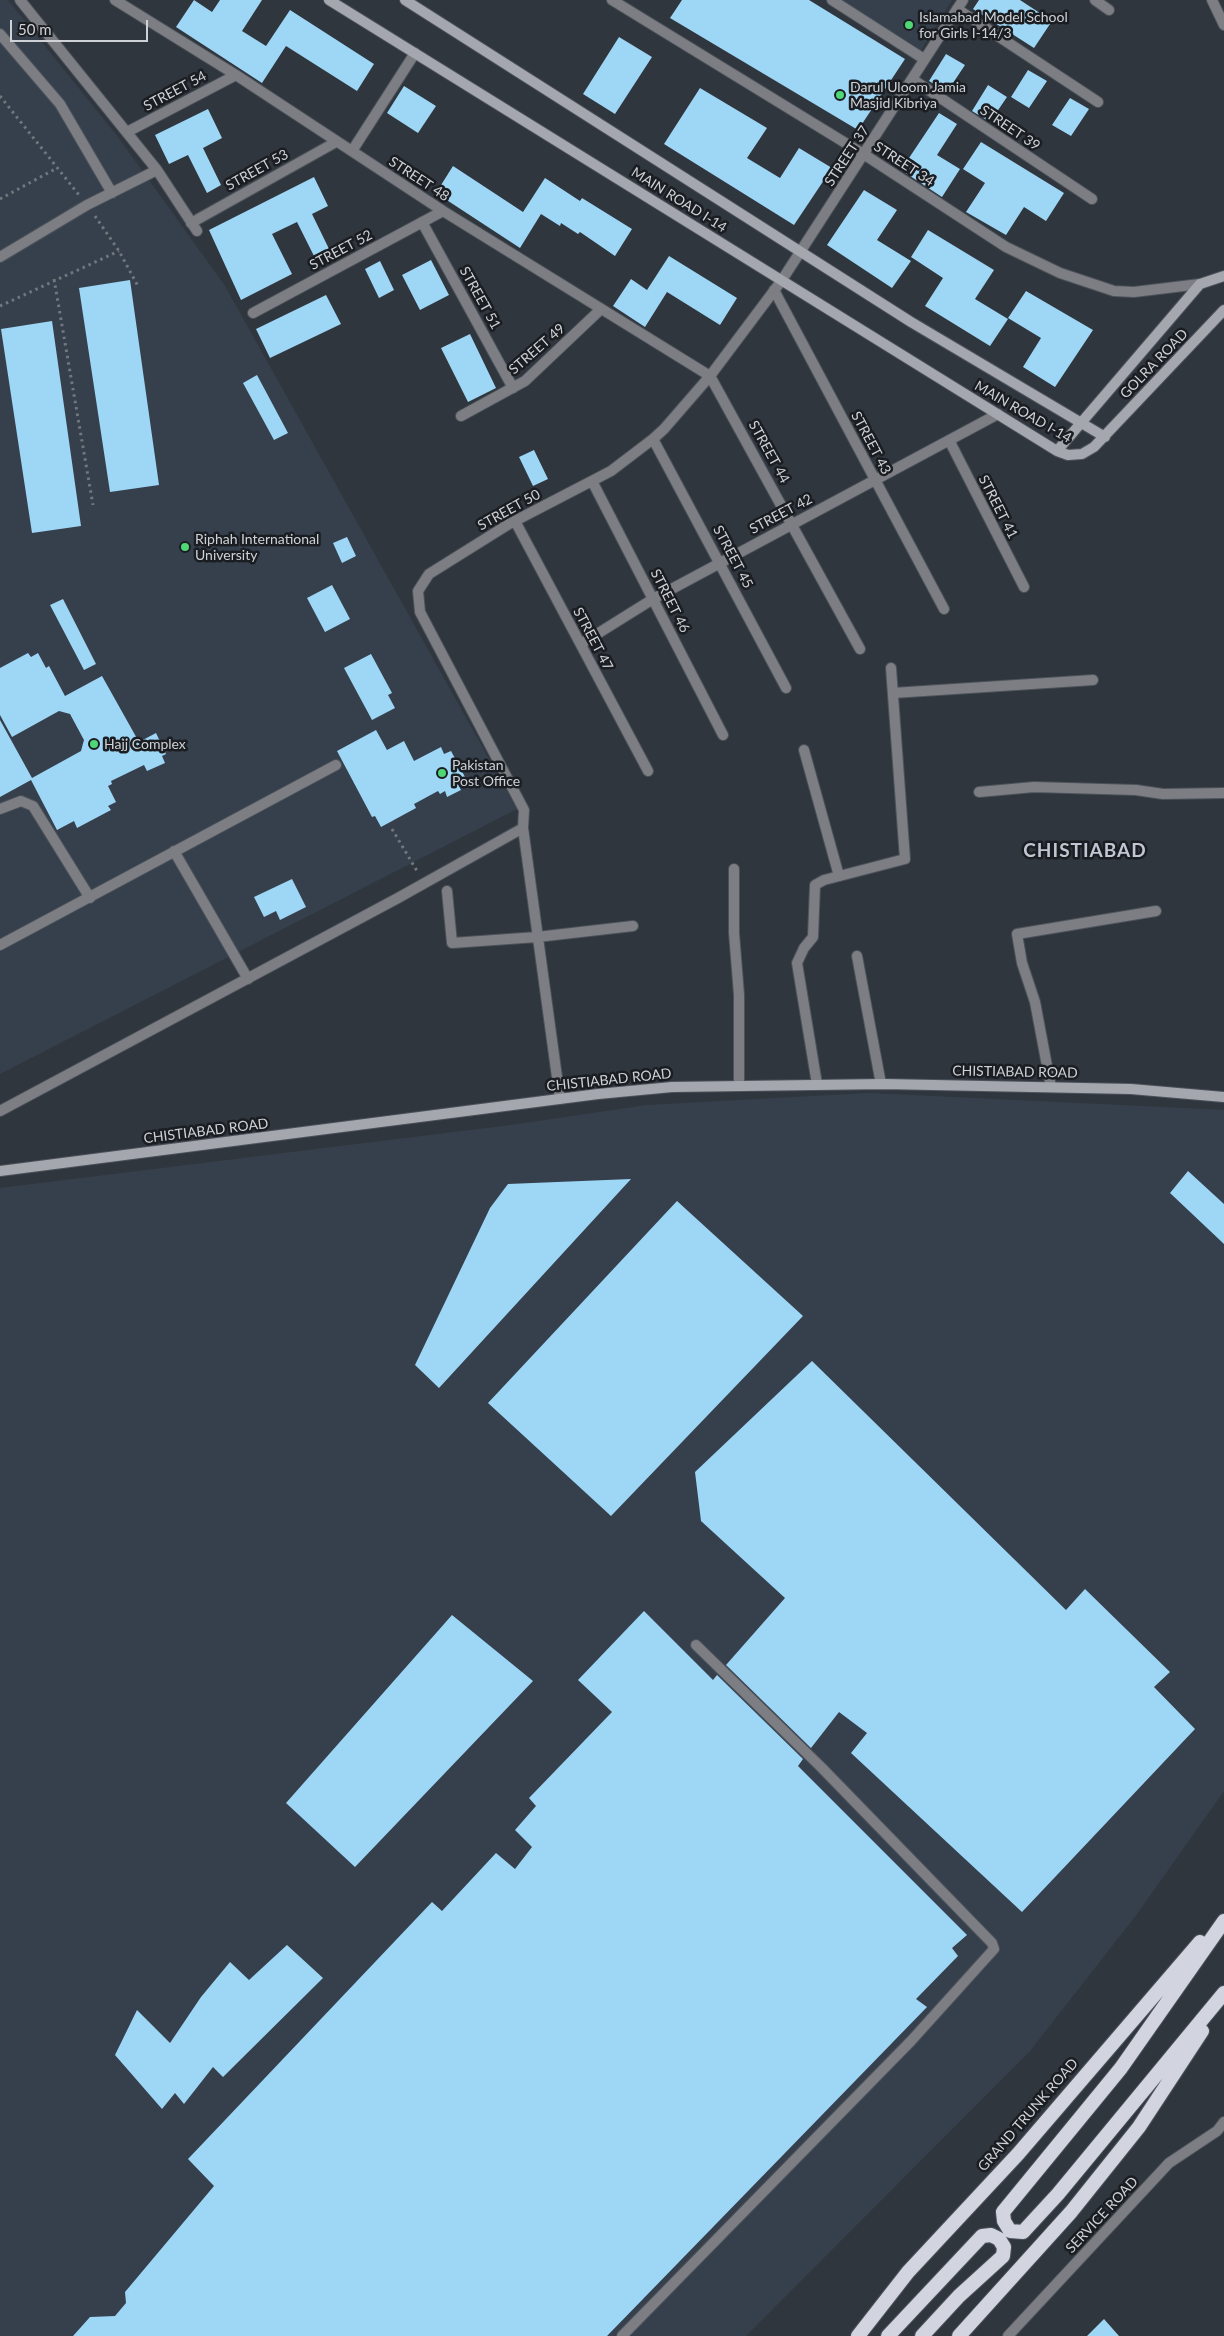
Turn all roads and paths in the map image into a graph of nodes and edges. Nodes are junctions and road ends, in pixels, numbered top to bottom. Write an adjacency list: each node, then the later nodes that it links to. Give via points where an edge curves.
1 (20, 0): 20 (street)
2 (115, 0): 16 (street, STREET 48)
3 (329, 0): 14 (main road, MAIN ROAD I-14)
4 (406, 0): 33 (main road, MAIN ROAD I-14)
5 (612, 0): 23 (street, STREET 34)
6 (832, 0): 15 (street)
7 (963, 0): 10 (street, STREET 37)
8 (1095, 0): 11 (street)
9 (1212, 0): 12 (street)
10 (957, 9): 15 (street, STREET 37); 19 (street)
11 (1109, 10)
12 (1224, 25)
13 (0, 34): 26 (street, via 60,104)
14 (415, 53): 22 (street); 37 (main road, MAIN ROAD I-14)
15 (924, 59): 17 (street, STREET 37)
16 (236, 75): 20 (street, STREET 54); 21 (street, STREET 48)
17 (912, 79): 23 (street, STREET 37); 28 (street, STREET 39)
18 (0, 96): 24 (path)
19 (1098, 102)
20 (127, 132): 25 (street)
21 (336, 142): 22 (street, STREET 48); 25 (street, STREET 53, via 194,227)
22 (352, 151): 30 (street, STREET 48)
23 (865, 155): 33 (street, STREET 37); 38 (street, STREET 34, via 1006,247 1086,283 1114,292)
24 (57, 168): 27 (path); 29 (path)
25 (157, 170): 26 (street)
26 (112, 193): 29 (street)
27 (0, 199)
28 (1092, 199)
29 (87, 205): 32 (path); 34 (street)
30 (443, 211): 31 (street, STREET 52); 42 (street, STREET 48)
31 (422, 222): 44 (street, STREET 52); 46 (street, STREET 51)
32 (119, 251): 36 (path); 39 (path)
33 (802, 252): 37 (street, STREET 37); 49 (main road, MAIN ROAD I-14)
34 (0, 257)
35 (1224, 276): 38 (main road)
36 (54, 279): 41 (path); 56 (path)
37 (782, 280): 40 (street, STREET 50); 47 (main road, MAIN ROAD I-14)
38 (1200, 284): 49 (main road)
39 (140, 288)
40 (774, 290): 45 (street, STREET 50); 54 (street, STREET 43)
41 (0, 306)
42 (600, 310): 45 (street, STREET 48); 46 (street, STREET 49, via 525,381)
43 (1224, 310): 50 (main road, GOLRA ROAD)
44 (253, 313)
45 (710, 376): 51 (street, STREET 50); 58 (street, STREET 44)
46 (513, 388): 48 (street, STREET 49)
47 (998, 414): 52 (street, STREET 42); 53 (main road, MAIN ROAD I-14)
48 (461, 416)
49 (1080, 423): 50 (main road, MAIN ROAD I-14); 53 (main road)
50 (1105, 437): 53 (main road, MAIN ROAD I-14, via 1082,454 1068,455)
51 (654, 439): 55 (street, STREET 50); 59 (street, STREET 45)
52 (949, 440): 54 (street, STREET 42); 60 (street, STREET 41)
53 (1057, 451)
54 (875, 479): 58 (street, STREET 42); 62 (street, STREET 43)
55 (592, 481): 57 (street, STREET 50); 61 (street, STREET 46)
56 (93, 505)
57 (515, 521): 63 (street, STREET 47); 76 (street, STREET 50, via 430,574 418,591 420,612 524,810)
58 (793, 524): 59 (street, STREET 42); 64 (street, STREET 44)
59 (721, 563): 61 (street, STREET 42); 67 (street, STREET 45)
60 (1024, 587)
61 (653, 598): 63 (street, STREET 42); 69 (street, STREET 46)
62 (944, 609)
63 (580, 644): 72 (street, STREET 47)
64 (860, 649)
65 (891, 668): 68 (street)
66 (1093, 680): 68 (street)
67 (786, 688)
68 (893, 693): 80 (street, via 905,858)
69 (723, 734)
70 (804, 750): 80 (street)
71 (336, 765): 78 (street)
72 (648, 770)
73 (979, 792): 74 (street, via 1034,787 1136,790 1163,794)
74 (1224, 793)
75 (0, 809): 83 (street, via 22,801 33,806)
76 (523, 828): 81 (street); 86 (street)
77 (392, 829): 81 (path)
78 (174, 851): 83 (street); 89 (street)
79 (734, 869): 92 (street)
80 (839, 876): 90 (street, via 815,884 813,937 797,963)
81 (424, 883): 89 (street)
82 (447, 891): 86 (street, via 452,942)
83 (90, 898): 87 (street)
84 (1156, 911): 93 (street, via 1017,934 1022,963 1035,1002)
85 (633, 926): 86 (street)
86 (537, 937): 95 (street)
87 (0, 945)
88 (857, 956): 91 (street)
89 (248, 978): 96 (street)
90 (818, 1084): 91 (main road, CHISTIABAD ROAD); 92 (main road, CHISTIABAD ROAD)
91 (881, 1084): 93 (main road, CHISTIABAD ROAD)
92 (739, 1086): 95 (main road, CHISTIABAD ROAD, via 672,1087)
93 (1051, 1087): 94 (main road, CHISTIABAD ROAD, via 1131,1089)
94 (1224, 1097)
95 (560, 1099): 97 (main road, CHISTIABAD ROAD)
96 (0, 1112)
97 (0, 1171)
98 (696, 1645): 104 (street, via 848,1795 992,1943 994,1949 911,2041)
99 (1224, 1916): 105 (highway, GRAND TRUNK ROAD, via 1018,2154 908,2272)
100 (1224, 1921): 101 (highway, via 1120,2068 1003,2212 1008,2229 1013,2233 1024,2232)
101 (1224, 1994)
102 (1224, 2000): 108 (highway, via 1139,2127 1071,2212)
103 (1224, 2122): 109 (street, SERVICE ROAD, via 1217,2131 1169,2162)
104 (622, 2336)
105 (858, 2336)
106 (888, 2336): 107 (highway, via 982,2236 991,2235 999,2239 1004,2247 1003,2256)
107 (922, 2336)
108 (959, 2336)
109 (1008, 2336)

